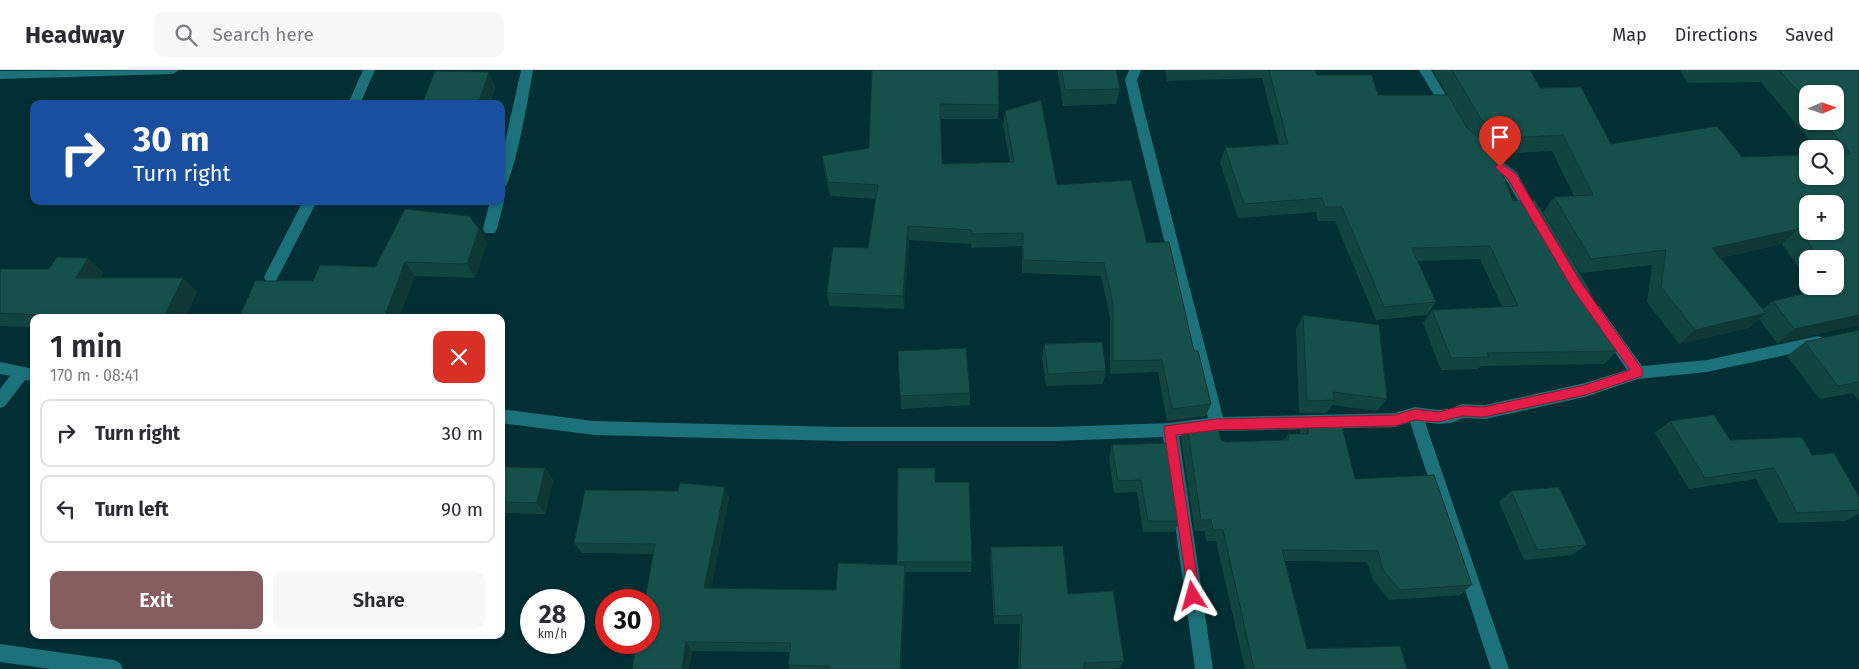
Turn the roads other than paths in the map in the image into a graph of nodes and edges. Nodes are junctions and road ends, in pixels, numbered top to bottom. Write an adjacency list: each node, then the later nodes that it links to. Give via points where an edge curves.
1 (173, 70): 6 (street)
2 (369, 70): 7 (street)
3 (527, 70): 10 (street)
4 (1135, 70): 24 (street, via 1131,80 1136,106)
5 (1425, 70): 8 (street)
6 (0, 75)
7 (356, 100)
8 (1456, 124)
9 (1473, 145): 13 (street, via 1512,177)
10 (505, 171)
11 (308, 205): 15 (street)
12 (496, 205): 14 (street)
13 (1540, 226)
14 (490, 228)
15 (271, 278)
16 (1587, 301): 19 (street)
17 (1831, 339): 19 (street, via 1707,366)
18 (0, 368): 20 (street)
19 (1638, 373): 22 (street, via 1585,390 1484,412 1462,411 1438,417)
20 (27, 374): 21 (street)
21 (0, 401)
22 (1415, 414): 24 (street, via 1395,420); 29 (street)
23 (505, 417): 25 (street, via 594,428 841,434 1055,434)
24 (1217, 424): 25 (street)
25 (1170, 430): 28 (street)
26 (0, 653): 27 (street)
27 (114, 669)
28 (1204, 669)
29 (1500, 669)

